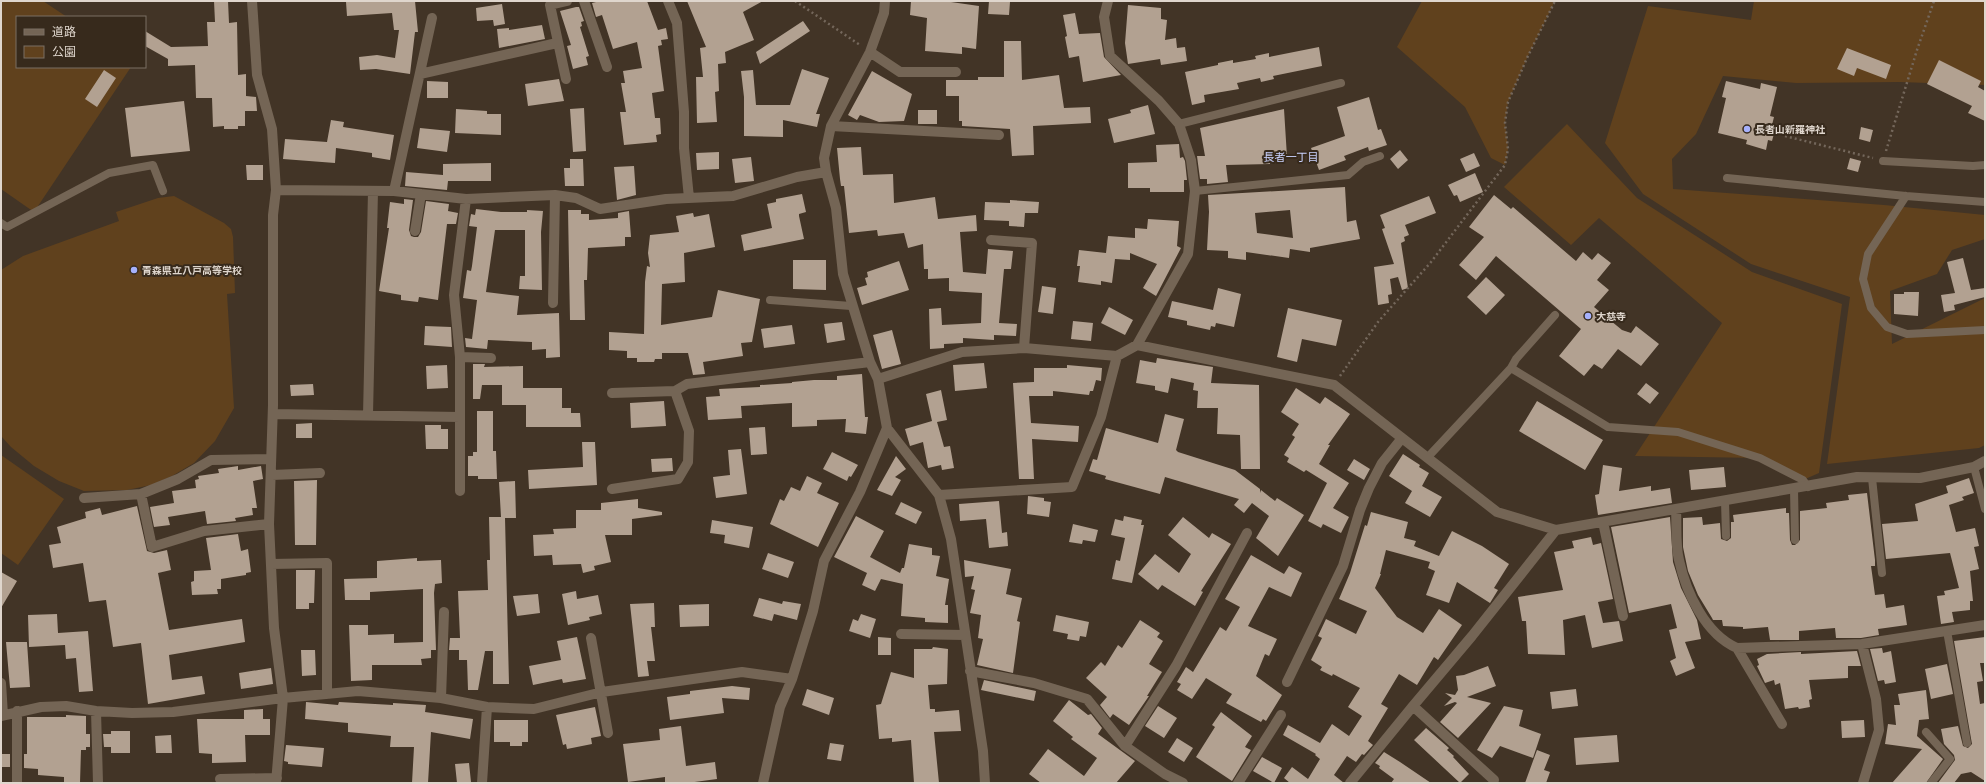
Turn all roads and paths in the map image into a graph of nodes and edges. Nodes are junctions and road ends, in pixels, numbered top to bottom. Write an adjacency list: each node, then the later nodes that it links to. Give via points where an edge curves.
1 (252, 1): 28 (street, via 257,75 272,129)
2 (567, 1): 11 (street, via 550,6)
3 (584, 1): 13 (street)
4 (668, 1): 35 (street, via 677,23)
5 (795, 1): 12 (path)
6 (885, 1): 12 (street, via 884,13)
7 (1108, 1): 18 (street, via 1104,18 1110,56 1159,101)
8 (1555, 1): 54 (path, via 1508,102 1505,123 1508,149 1505,165 1431,262 1378,322)
9 (1934, 1): 23 (path)
10 (432, 18): 15 (street)
11 (558, 43): 15 (street); 16 (street)
12 (870, 52): 14 (street, via 900,72); 19 (street)
13 (607, 67)
14 (956, 72)
15 (420, 74): 30 (street)
16 (566, 79)
17 (1341, 82): 18 (lane)
18 (1179, 124): 31 (street, via 1191,160)
19 (831, 126): 20 (street); 25 (street, via 824,158)
20 (999, 135)
21 (1785, 136): 23 (path)
22 (1380, 156): 31 (lane, via 1363,162 1348,175)
23 (1883, 161): 24 (lane)
24 (1985, 165)
25 (826, 172): 35 (street, via 797,177 734,196); 43 (street, via 836,208 843,274)
26 (1727, 178): 34 (lane)
27 (163, 190): 38 (lane, via 153,164 109,173 7,227)
28 (276, 190): 29 (street); 57 (street, via 273,215)
29 (373, 191): 30 (street); 58 (street)
30 (394, 191): 32 (street)
31 (1195, 191): 46 (street, via 1188,254)
32 (421, 194): 36 (street); 39 (street)
33 (555, 195): 35 (street, via 576,198 600,208); 36 (street); 42 (street)
34 (1906, 196): 37 (lane); 45 (lane, via 1868,254 1863,279 1871,308 1887,327 1907,334)
35 (689, 198)
36 (466, 199): 49 (street, via 454,295)
37 (1985, 202)
38 (1, 223)
39 (415, 231)
40 (990, 240): 47 (street, via 1032,242)
41 (770, 300): 43 (lane)
42 (554, 303)
43 (852, 306): 51 (street)
44 (1555, 315): 52 (lane)
45 (1985, 330)
46 (1137, 345): 48 (street); 54 (street)
47 (1024, 348): 48 (street); 53 (street, via 962,352)
48 (1117, 356): 74 (street, via 1102,417 1072,487)
49 (460, 357): 50 (street); 59 (street)
50 (491, 358)
51 (870, 362): 53 (street); 55 (street, via 687,384)
52 (1511, 368): 62 (lane); 69 (lane, via 1608,427 1678,432 1760,458 1803,480)
53 (878, 379): 60 (street)
54 (1334, 385): 61 (street)
55 (675, 391): 56 (street); 70 (street, via 689,431 688,462 678,479)
56 (612, 393)
57 (273, 414): 58 (street); 63 (street)
58 (368, 415): 59 (street)
59 (460, 417): 72 (street)
60 (886, 428): 74 (street); 97 (street, via 860,492 824,561 813,611)
61 (1402, 438): 62 (street); 98 (street, via 1382,464 1370,488 1360,510 1343,566)
62 (1427, 458): 81 (street, via 1498,512)
63 (271, 459): 67 (street); 73 (street, via 211,460 178,479)
64 (1985, 461): 65 (street)
65 (1974, 467): 68 (street, via 1920,478); 77 (lane)
66 (320, 472): 67 (street)
67 (272, 475): 80 (street)
68 (1872, 478): 69 (street, via 1857,477); 86 (lane)
69 (1808, 486): 71 (street)
70 (612, 489)
71 (1794, 489): 76 (street); 84 (lane)
72 (460, 491)
73 (142, 494): 75 (street); 80 (street, via 152,547 204,531)
74 (939, 495): 92 (street, via 951,539)
75 (84, 498)
76 (1725, 502): 78 (street); 83 (lane)
77 (1985, 508)
78 (1676, 510): 79 (street); 95 (street, via 1679,558 1689,592 1704,619 1728,644)
79 (1603, 522): 81 (street); 88 (street)
80 (269, 524): 85 (street)
81 (1556, 530): 104 (street, via 1472,636)
82 (1247, 533): 114 (street, via 1176,666)
83 (1726, 536)
84 (1795, 540)
85 (271, 564): 101 (street, via 328,562); 102 (street, via 274,628)
86 (1882, 573)
87 (444, 612): 103 (street)
88 (1622, 616)
89 (1985, 625): 90 (street)
90 (1947, 631): 94 (street); 113 (lane)
91 (901, 634): 92 (street)
92 (965, 635): 96 (street)
93 (591, 638): 100 (street)
94 (1862, 644): 95 (street); 126 (street, via 1876,699 1878,730)
95 (1737, 648): 110 (street)
96 (970, 671): 114 (street, via 1034,683 1087,699); 122 (street, via 983,751)
97 (792, 680): 100 (street, via 742,672); 121 (street, via 780,707)
98 (1287, 682)
99 (1, 683): 109 (street)
100 (602, 692): 105 (street, via 534,709); 112 (street)
101 (327, 694): 102 (street); 103 (street, via 358,691)
102 (283, 698): 107 (street, via 173,712); 116 (street)
103 (441, 698): 105 (street)
104 (1412, 706): 117 (street); 125 (street)
105 (487, 707): 120 (street)
106 (17, 711): 107 (street, via 41,706 66,706); 109 (street); 118 (street)
107 (96, 711): 119 (street)
108 (1281, 715): 124 (street)
109 (2, 716)
110 (1782, 724)
111 (1926, 732): 127 (lane, via 1950,759)
112 (608, 733)
113 (1967, 743)
114 (1125, 746): 123 (street, via 1165,774)
115 (220, 779): 116 (street)
116 (277, 780)
117 (1494, 780)
118 (17, 783)
119 (98, 783)
120 (482, 783)
121 (763, 783)
122 (985, 783)
123 (1183, 783)
124 (1238, 783)
125 (1350, 783)
126 (1863, 783)
127 (1931, 783)

